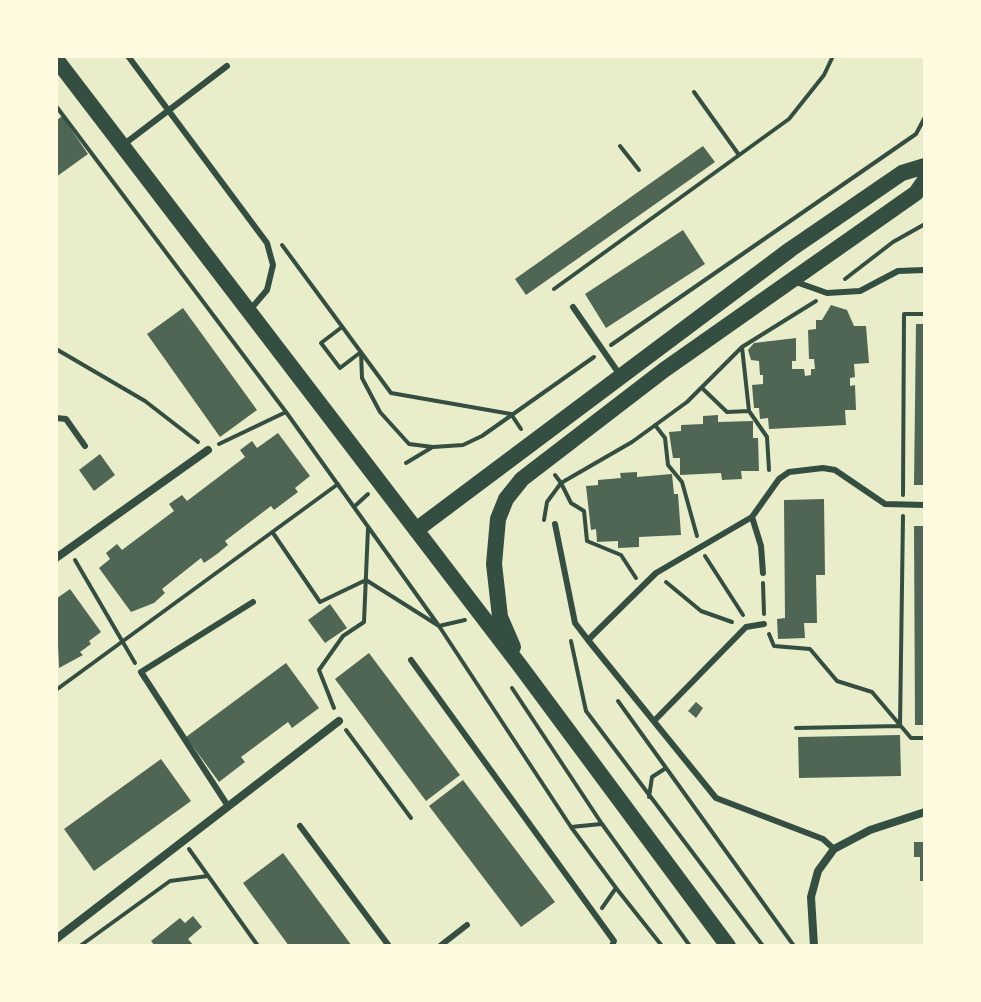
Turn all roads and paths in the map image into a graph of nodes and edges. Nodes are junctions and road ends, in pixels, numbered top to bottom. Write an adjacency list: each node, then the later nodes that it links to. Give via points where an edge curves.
1 (128, 56): 7 (lane)
2 (833, 56): 11 (path, via 789,119)
3 (56, 59): 9 (main road)
4 (227, 66): 7 (lane)
5 (694, 92): 11 (path)
6 (56, 106): 32 (path)
7 (169, 110): 9 (lane); 22 (lane, via 267,243 273,265 267,290)
8 (925, 117): 27 (path, via 916,134)
9 (123, 145): 22 (main road)
10 (620, 146): 13 (path)
11 (739, 155): 19 (path)
12 (925, 166): 29 (main road, via 902,173 804,240)
13 (639, 170)
14 (925, 180): 18 (main road, via 916,193)
15 (925, 224): 20 (path)
16 (278, 240): 24 (path)
17 (925, 270): 20 (lane, via 898,271 860,291)
18 (789, 280): 20 (lane); 71 (main road, via 544,459 506,499 498,519 495,586 500,617)
19 (554, 289)
20 (827, 293): 25 (path)
21 (573, 307): 27 (lane)
22 (249, 311): 52 (main road)
23 (925, 314): 46 (path, via 904,314)
24 (342, 327): 28 (path); 28 (path, via 321,343 340,368)
25 (742, 347): 30 (path); 31 (path)
26 (56, 349): 39 (path, via 145,401)
27 (604, 350): 29 (lane); 33 (path)
28 (361, 352): 33 (path, via 391,393); 38 (path, via 362,378 380,412 409,444)
29 (620, 375): 52 (main road)
30 (702, 388): 31 (path, via 727,412); 35 (path)
31 (749, 411): 44 (path, via 767,437)
32 (286, 412): 39 (path); 43 (path)
33 (511, 414): 36 (path); 38 (path, via 463,445)
34 (56, 418): 37 (lane, via 66,419)
35 (655, 425): 42 (path); 55 (path, via 665,438 668,465 682,482)
36 (525, 434)
37 (85, 446)
38 (433, 447): 40 (path)
39 (208, 450): 56 (street)
40 (406, 463)
41 (551, 469): 42 (path)
42 (561, 483): 53 (path, via 547,502); 61 (path, via 571,503 584,511 587,541 621,555)
43 (339, 484): 48 (path); 54 (path)
44 (771, 493): 46 (lane, via 789,472 823,468 835,470 885,504); 49 (lane)
45 (379, 504): 48 (path, via 370,492)
46 (903, 504): 47 (lane); 78 (path)
47 (925, 505)
48 (355, 506): 51 (path)
49 (752, 517): 55 (lane); 59 (lane)
50 (555, 524): 67 (lane, via 575,623)
51 (369, 525): 60 (path); 65 (path)
52 (416, 530): 71 (main road)
53 (546, 531)
54 (273, 532): 60 (path, via 320,602); 68 (path)
55 (699, 546): 58 (lane); 66 (path, via 742,610)
56 (69, 549): 57 (street); 68 (path)
57 (56, 558)
58 (656, 573): 61 (lane); 66 (path, via 701,611)
59 (763, 573): 64 (path)
60 (366, 580): 65 (path); 77 (path, via 364,622 343,636 319,670)
61 (642, 588): 67 (lane)
62 (253, 602): 72 (lane)
63 (458, 608): 65 (path, via 467,620)
64 (764, 624): 66 (lane); 78 (path, via 774,646 810,649 837,681 872,692)
65 (439, 626): 88 (path)
66 (746, 627): 76 (lane)
67 (588, 640): 76 (lane)
68 (123, 641): 72 (path); 74 (path)
69 (581, 647): 82 (path, via 569,630 586,711)
70 (411, 660): 93 (lane)
71 (521, 667): 103 (main road)
72 (141, 672): 83 (lane)
73 (509, 684): 86 (path)
74 (56, 690)
75 (615, 695): 81 (path)
76 (656, 719): 90 (lane, via 716,798 823,839)
77 (339, 721): 83 (street); 85 (path)
78 (900, 726): 79 (path); 80 (path, via 911,738)
79 (796, 728)
80 (925, 738)
81 (666, 769): 82 (path, via 652,777); 105 (path)
82 (649, 797): 104 (path)
83 (228, 806): 89 (street)
84 (925, 812): 90 (street, via 870,830)
85 (411, 818)
86 (602, 824): 88 (path); 102 (path)
87 (300, 826): 98 (lane)
88 (571, 827): 92 (path)
89 (183, 841): 91 (path); 95 (street)
90 (834, 849): 106 (street, via 818,871 811,897)
91 (208, 876): 96 (path, via 170,881); 97 (path)
92 (616, 888): 93 (path); 101 (path)
93 (596, 917): 100 (lane, via 614,941)
94 (467, 925): 99 (lane)
95 (56, 938)
96 (80, 946)
97 (258, 946)
98 (389, 946)
99 (440, 946)
100 (612, 946)
101 (662, 946)
102 (690, 946)
103 (728, 946)
104 (763, 946)
105 (794, 946)
106 (814, 946)

